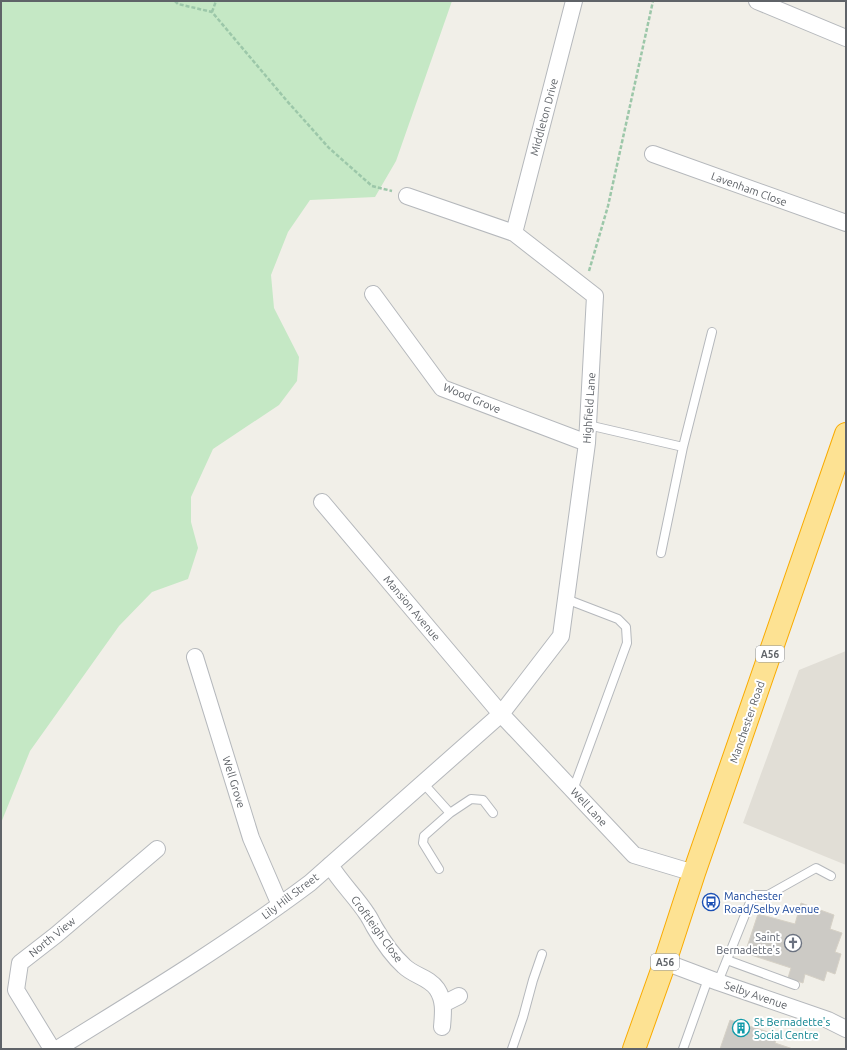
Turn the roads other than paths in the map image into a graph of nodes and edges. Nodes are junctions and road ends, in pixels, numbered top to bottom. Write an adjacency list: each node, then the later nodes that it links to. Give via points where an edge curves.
1 (574, 1): 7 (street, Middleton Drive)
2 (757, 1): 3 (street)
3 (846, 38)
4 (653, 154): 6 (street, Lavenham Close)
5 (407, 196): 7 (street, Highfield Lane)
6 (846, 223)
7 (514, 233): 10 (street, Highfield Lane, via 595,296)
8 (373, 294): 12 (street, Wood Grove, via 442,388)
9 (712, 332): 13 (lane)
10 (588, 425): 12 (street, Highfield Lane); 13 (lane)
11 (846, 434): 26 (highway, Manchester Road / A56)
12 (587, 443): 16 (street, Highfield Lane)
13 (683, 448): 15 (lane)
14 (322, 502): 18 (street, Mansion Avenue)
15 (661, 553)
16 (566, 598): 18 (street, Highfield Lane, via 561,636); 20 (lane, via 618,619 626,627 626,643)
17 (194, 657): 28 (street, Well Grove, via 251,838)
18 (501, 714): 19 (street, Lily Hill Street); 20 (street, Well Lane)
19 (423, 783): 21 (lane); 24 (street, Lily Hill Street)
20 (573, 790): 26 (street, Well Lane, via 634,855)
21 (450, 813): 22 (lane, via 471,799 483,800); 25 (lane, via 424,836 423,843)
22 (493, 813)
23 (158, 849): 38 (street, North View, via 20,963 16,990)
24 (330, 865): 28 (street, Lily Hill Street); 35 (street, Croftleigh Close, via 368,914 382,940 405,967 437,988)
25 (439, 869)
26 (694, 873): 31 (highway, A56)
27 (831, 876): 30 (lane, via 816,868 768,894 753,896)
28 (280, 905): 39 (street, Lily Hill Street, via 144,996)
29 (542, 954): 40 (lane)
30 (727, 960): 32 (lane); 33 (lane)
31 (665, 962): 32 (street, Selby Avenue); 41 (highway, A56)
32 (713, 980): 37 (street, Selby Avenue, via 828,1020); 42 (lane)
33 (795, 985)
34 (459, 996): 35 (street)
35 (443, 1004): 36 (street, Croftleigh Close)
36 (442, 1027)
37 (846, 1029)
38 (52, 1049)
39 (58, 1049)
40 (512, 1049)
41 (634, 1049)
42 (683, 1049)

